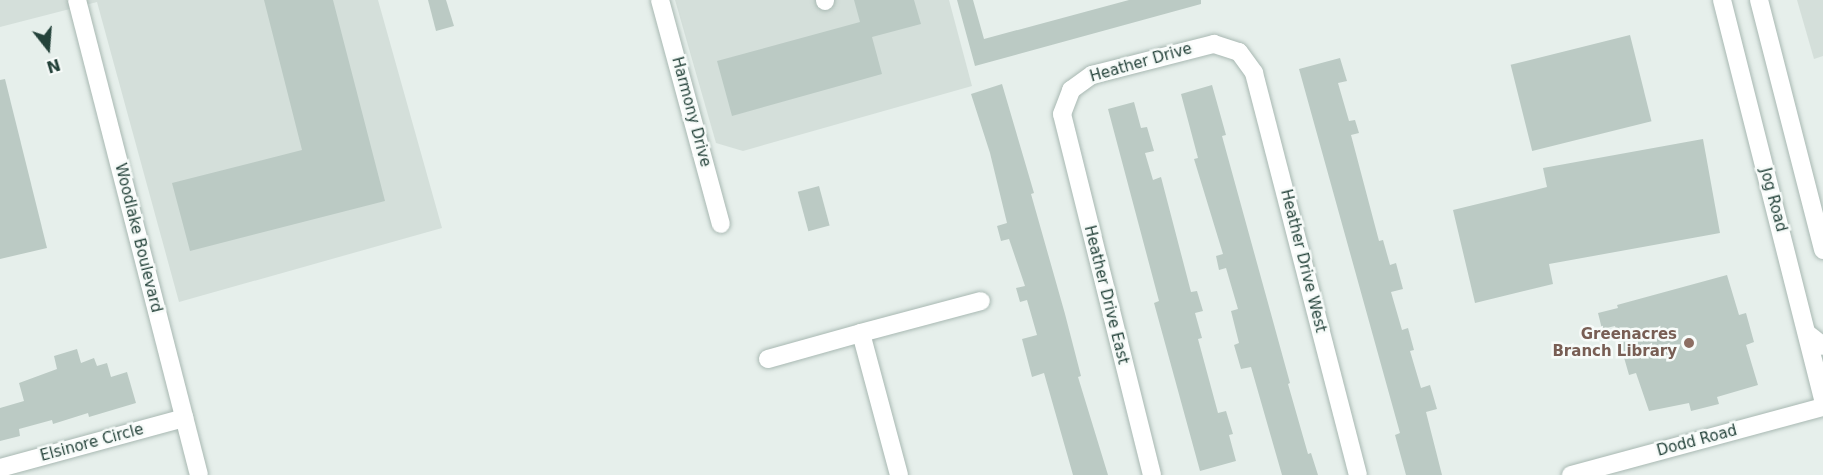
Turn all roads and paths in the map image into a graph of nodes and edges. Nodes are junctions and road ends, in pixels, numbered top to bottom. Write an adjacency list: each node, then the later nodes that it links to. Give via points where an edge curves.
1 (77, 0): 15 (street, Woodlake Boulevard)
2 (660, 0): 7 (street, Harmony Drive)
3 (1722, 0): 11 (street, Jog Road)
4 (1759, 0): 8 (street)
5 (1239, 52): 6 (street, Heather Drive, via 1227,46 1202,45 1092,75 1071,90); 20 (street, Heather Drive West, via 1254,73)
6 (1062, 114): 19 (street, Heather Drive East)
7 (721, 224)
8 (1823, 250)
9 (981, 301): 10 (street)
10 (861, 333): 12 (street); 18 (street)
11 (1816, 341): 13 (street, Jog Road)
12 (768, 359)
13 (1823, 400)
14 (1823, 407): 21 (street, Dodd Road)
15 (184, 418): 16 (street, Elsinore Circle); 17 (street, Woodlake Boulevard)
16 (13, 469)
17 (199, 475)
18 (899, 475)
19 (1152, 475)
20 (1358, 475)
21 (1571, 475)

